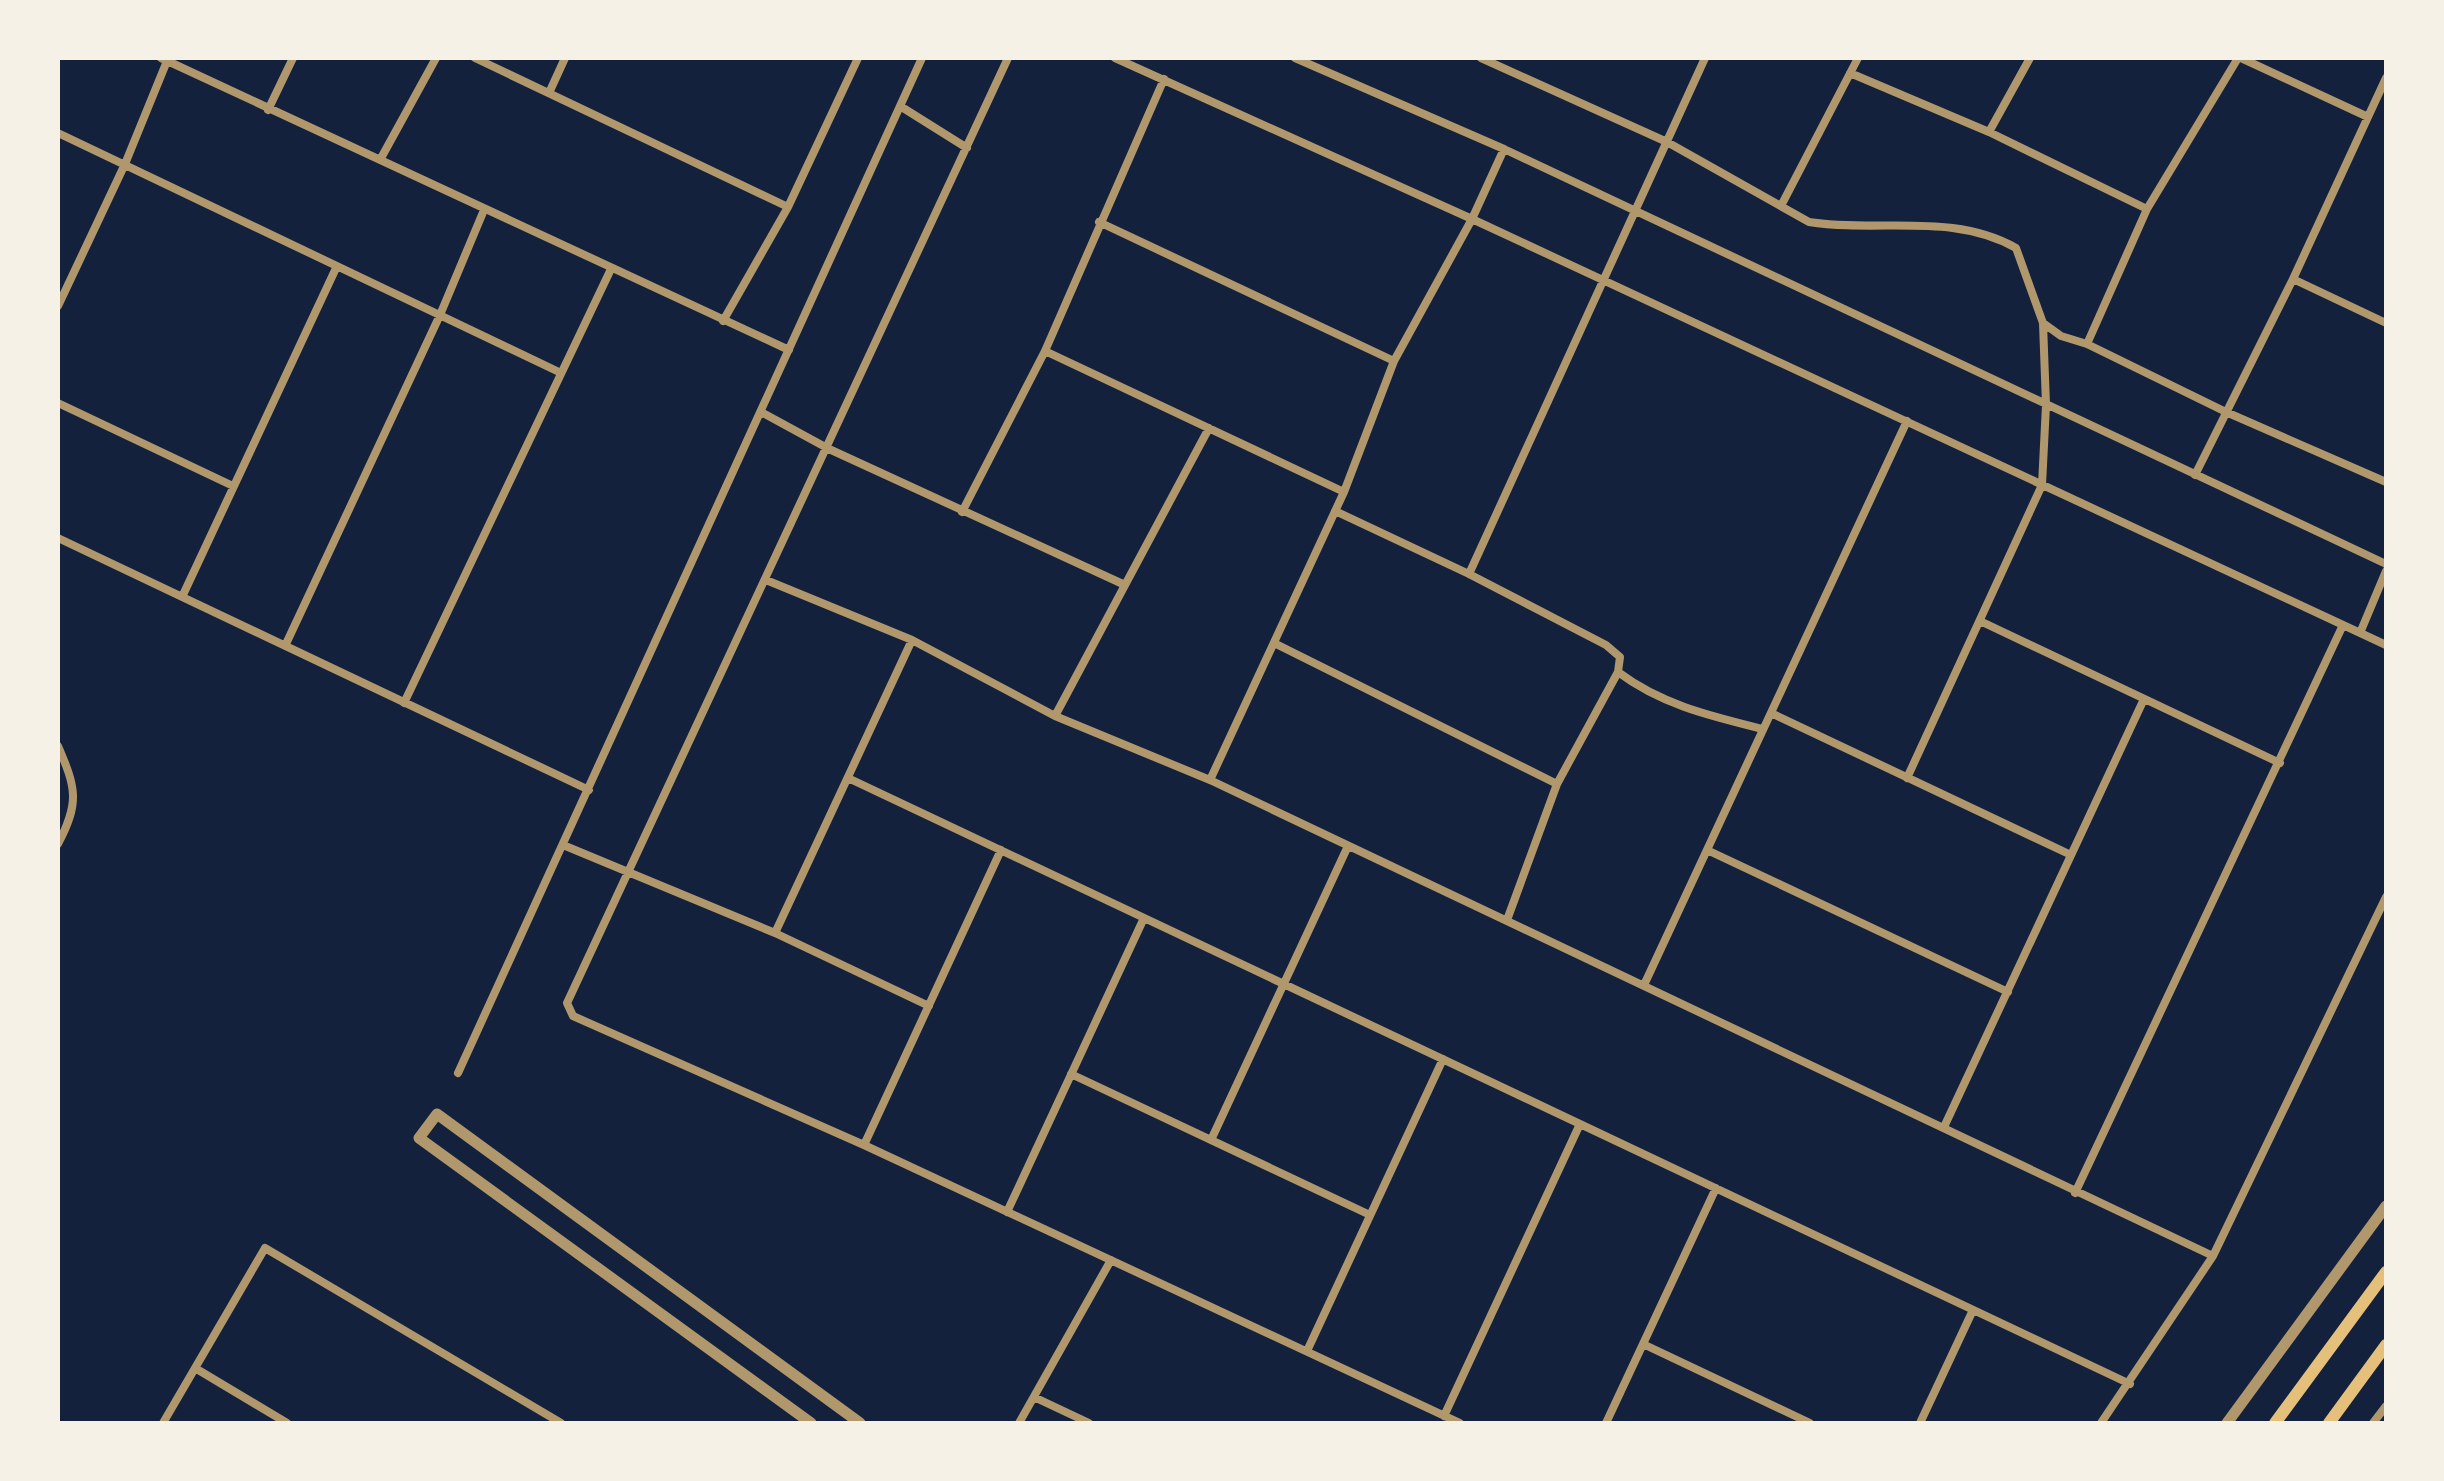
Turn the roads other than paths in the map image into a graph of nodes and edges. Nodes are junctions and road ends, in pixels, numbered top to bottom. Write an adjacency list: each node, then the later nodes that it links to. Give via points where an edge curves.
1 (293, 58): 21 (street)
2 (436, 58): 28 (street)
3 (475, 58): 19 (street)
4 (565, 58): 19 (street)
5 (858, 58): 31 (street)
6 (922, 58): 20 (street)
7 (1008, 58): 26 (street)
8 (1115, 58): 18 (street)
9 (1295, 58): 27 (street)
10 (1481, 58): 25 (street)
11 (1705, 58): 25 (street)
12 (1858, 58): 16 (street)
13 (2030, 58): 23 (street)
14 (2240, 58): 22 (street); 32 (street)
15 (164, 60): 21 (street); 29 (street)
16 (1850, 73): 23 (street); 30 (street)
17 (2386, 78): 22 (street)
18 (1164, 79): 35 (street); 36 (street)
19 (549, 93): 31 (street)
20 (900, 106): 26 (street); 47 (street)
21 (268, 110): 28 (street)
22 (2368, 117): 39 (street)
23 (1989, 132): 32 (street)
24 (58, 133): 29 (street)
25 (1667, 142): 30 (street); 34 (street)
26 (967, 148): 57 (street)
27 (1504, 149): 34 (street); 35 (street)
28 (380, 160): 33 (street)
29 (125, 164): 37 (street); 41 (street)
30 (1781, 206): 44 (street, via 1809,222 1834,226 1933,226 1994,235 2016,248)
31 (788, 207): 43 (street)
32 (2147, 209): 46 (street)
33 (484, 210): 38 (street); 42 (street)
34 (1635, 211): 40 (street); 52 (street)
35 (1472, 219): 40 (street); 49 (street)
36 (1099, 222): 48 (street); 49 (street)
37 (337, 266): 42 (street); 61 (street)
38 (611, 269): 43 (street); 50 (street)
39 (2293, 279): 45 (street); 54 (street)
40 (1604, 280): 55 (street); 68 (street)
41 (58, 306)
42 (440, 315): 50 (street); 78 (street)
43 (723, 321): 47 (street)
44 (2043, 323): 46 (street); 52 (street)
45 (2386, 323)
46 (2087, 344): 54 (street)
47 (789, 350): 53 (street)
48 (1045, 351): 56 (street); 64 (street)
49 (1394, 361): 62 (street)
50 (559, 372): 81 (street)
51 (58, 403): 61 (street)
52 (2046, 405): 58 (street); 60 (street)
53 (761, 412): 57 (street); 91 (street)
54 (2226, 412): 58 (street); 59 (street)
55 (1907, 421): 60 (street); 82 (street)
56 (1209, 428): 62 (street); 70 (street)
57 (829, 449): 64 (street); 69 (street)
58 (2195, 475): 66 (street)
59 (2386, 482)
60 (2042, 485): 72 (street); 73 (street)
61 (233, 486): 71 (street)
62 (1344, 492): 63 (street)
63 (1335, 511): 68 (street); 76 (street)
64 (962, 512): 70 (street)
65 (58, 538): 71 (street)
66 (2386, 564)
67 (2386, 571): 74 (street)
68 (1469, 574): 79 (street, via 1606,645 1620,657)
69 (766, 580): 75 (street); 98 (street)
70 (1125, 585): 83 (street)
71 (182, 597): 78 (street)
72 (1980, 621): 80 (street); 88 (street)
73 (2343, 625): 74 (street); 86 (street)
74 (2360, 633): 77 (street)
75 (912, 640): 83 (street); 87 (street)
76 (1274, 643): 89 (street); 90 (street)
77 (2386, 645)
78 (285, 646): 81 (street)
79 (1618, 672): 84 (street, via 1682,708); 90 (street)
80 (2144, 699): 86 (street); 97 (street)
81 (404, 703): 91 (street)
82 (1771, 713): 84 (street); 88 (street)
83 (1055, 716): 89 (street)
84 (1763, 729): 96 (street)
85 (58, 746): 92 (street, via 76,795)
86 (2280, 763): 115 (street)
87 (848, 778): 95 (street); 102 (street)
88 (1907, 778): 97 (street)
89 (1210, 780): 94 (street)
90 (1557, 784): 101 (street)
91 (589, 790): 93 (street)
92 (58, 844)
93 (563, 845): 98 (street); 108 (street)
94 (1348, 846): 101 (street); 103 (street)
95 (1001, 850): 100 (street); 106 (street)
96 (1707, 850): 104 (street); 105 (street)
97 (2071, 855): 105 (street)
98 (628, 875): 102 (street); 113 (street, via 567,999 573,1016)
99 (2386, 897): 119 (street)
100 (1144, 918): 103 (street); 109 (street)
101 (1507, 920): 104 (street)
102 (775, 933): 106 (street)
103 (1284, 984): 107 (street); 112 (street)
104 (1644, 985): 111 (street)
105 (2008, 992): 111 (street)
106 (929, 1006): 113 (street)
107 (1443, 1059): 110 (street); 118 (street)
108 (458, 1073)
109 (1071, 1074): 112 (street); 117 (street)
110 (1580, 1124): 114 (street); 130 (street)
111 (1944, 1127): 115 (street)
112 (1211, 1140): 118 (street)
113 (864, 1145): 117 (street)
114 (1716, 1188): 122 (street); 123 (street)
115 (2075, 1193): 119 (street)
116 (2386, 1206): 143 (street)
117 (1007, 1212): 120 (street)
118 (1370, 1215): 125 (street)
119 (2213, 1256): 127 (street)
120 (1111, 1260): 125 (street); 128 (street)
121 (2386, 1272): 144 (main road)
122 (1973, 1310): 127 (street); 141 (street)
123 (1643, 1344): 139 (street); 140 (street)
124 (2386, 1345): 145 (main road)
125 (1307, 1351): 130 (street)
126 (195, 1368): 131 (street); 132 (street); 133 (street, via 265,1248)
127 (2130, 1384): 142 (street)
128 (1036, 1398): 136 (street); 137 (street)
129 (2386, 1406): 146 (street)
130 (1444, 1416): 138 (street)
131 (163, 1423)
132 (287, 1423)
133 (561, 1423)
134 (811, 1423): 135 (street, via 419,1138 437,1114)
135 (860, 1423)
136 (1019, 1423)
137 (1089, 1423)
138 (1460, 1423)
139 (1606, 1423)
140 (1810, 1423)
141 (1920, 1423)
142 (2101, 1423)
143 (2227, 1423)
144 (2275, 1423)
145 (2329, 1423)
146 (2373, 1423)

